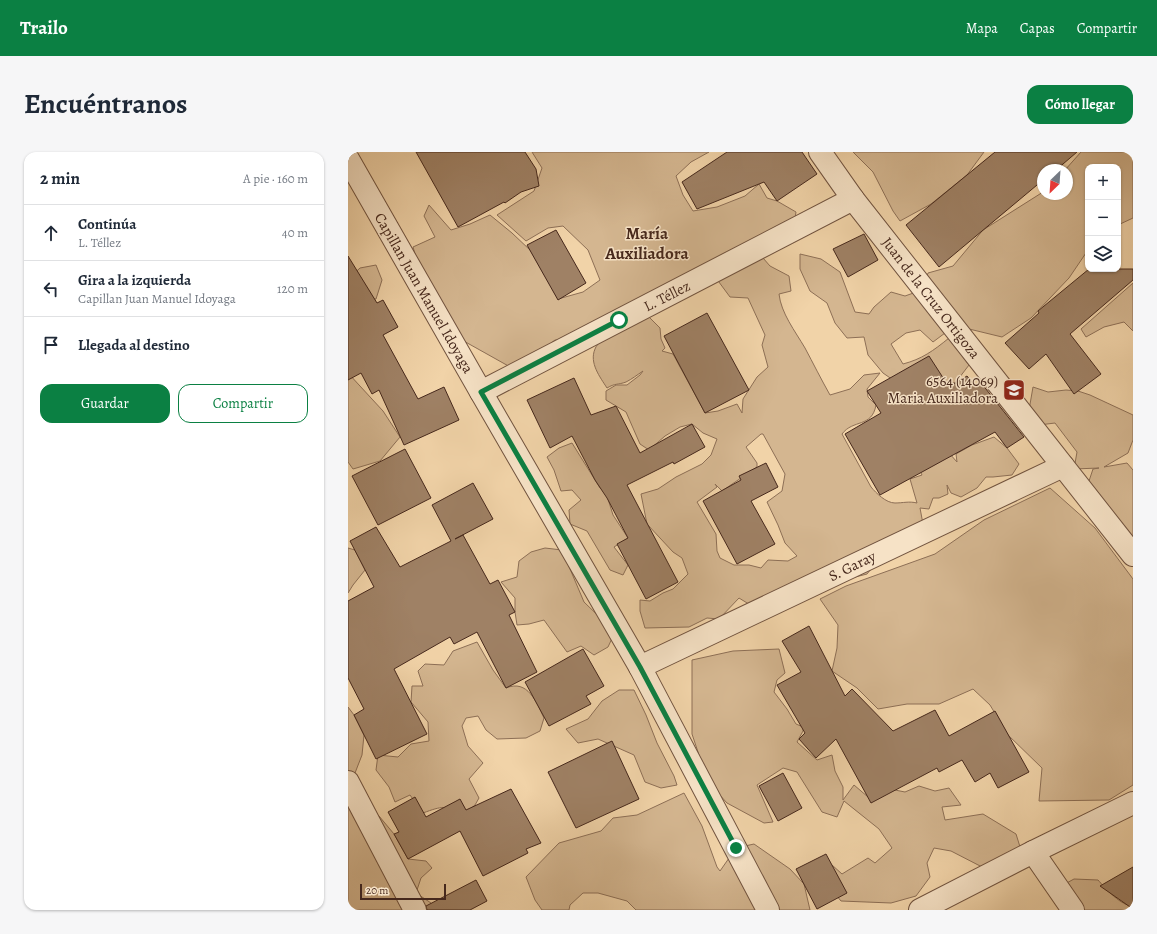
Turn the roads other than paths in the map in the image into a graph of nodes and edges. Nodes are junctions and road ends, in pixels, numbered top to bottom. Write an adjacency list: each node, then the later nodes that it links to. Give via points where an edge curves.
1 (820, 152): 3 (street, Juan de la Cruz Ortigoza)
2 (348, 159): 4 (street, Capillan Juan Manuel Idoyaga)
3 (853, 199): 4 (street, L. Téllez); 5 (street, Juan de la Cruz Ortigoza)
4 (481, 392): 7 (street, Capillan Juan Manuel Idoyaga)
5 (1063, 466): 6 (street, Juan de la Cruz Ortigoza); 7 (street, S. Garay)
6 (1133, 555)
7 (640, 667): 12 (street, Capillan Juan Manuel Idoyaga)
8 (348, 782): 11 (street)
9 (1133, 803): 10 (street)
10 (1033, 852): 13 (street); 14 (street)
11 (415, 910)
12 (768, 910)
13 (920, 910)
14 (1073, 910)

